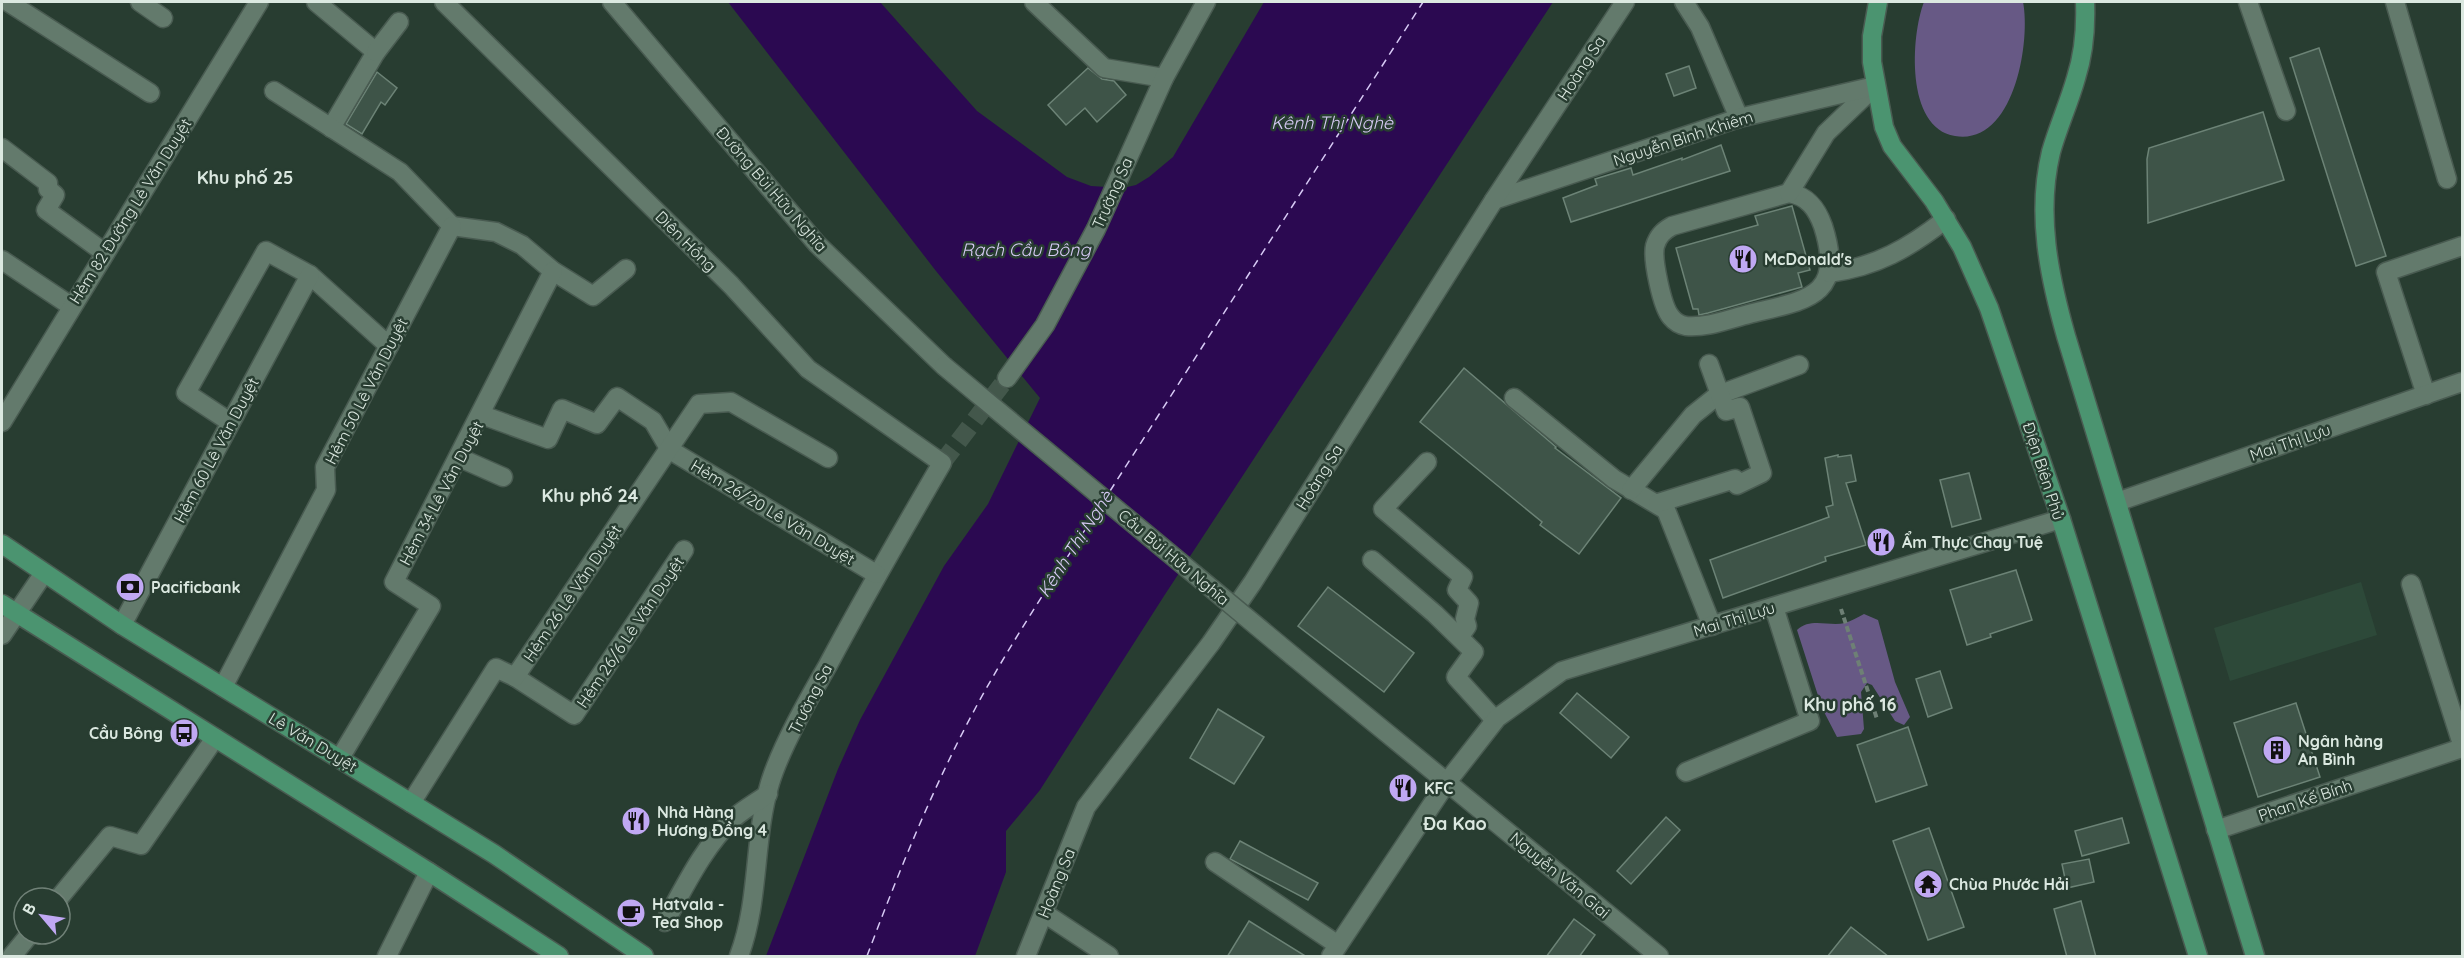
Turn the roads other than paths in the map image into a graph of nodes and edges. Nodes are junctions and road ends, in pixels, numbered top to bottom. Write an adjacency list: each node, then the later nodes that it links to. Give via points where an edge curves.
1 (8, 2): 21 (street)
2 (140, 2): 15 (street)
3 (259, 2): 32 (street, Hẻm 82 Đường Lê Văn Duyệt)
4 (316, 2): 17 (street)
5 (444, 2): 55 (street, Diên Hồng, via 731,285 808,369)
6 (612, 2): 42 (street, Đường Bùi Hữu Nghĩa, via 817,244)
7 (1035, 2): 18 (street, via 1104,68)
8 (1625, 2): 28 (street, Hoàng Sa)
9 (1684, 2): 23 (street, via 1700,27)
10 (1878, 2): 19 (main road, Ðiện Biên Phủ, via 1872,36)
11 (2085, 2): 58 (main road, via 2083,51 2046,179 2044,234 2055,299)
12 (2248, 2): 22 (street)
13 (2395, 2): 26 (street)
14 (1198, 5): 18 (street, Trường Sa)
15 (162, 18)
16 (399, 22): 17 (street)
17 (376, 52): 24 (street)
18 (1164, 78): 43 (street, Trường Sa, via 1096,229 1045,325)
19 (1875, 86): 23 (street, Nguyễn Bỉnh Khiêm); 27 (street, via 1826,133); 29 (main road, Ðiện Biên Phủ, via 1892,146)
20 (274, 91): 24 (street)
21 (150, 93)
22 (2286, 111)
23 (1739, 118): 28 (street, Nguyễn Bỉnh Khiêm)
24 (331, 128): 30 (street, via 400,172)
25 (2, 148): 32 (street, via 48,183 48,189 56,195 46,210)
26 (2447, 179)
27 (1789, 194): 36 (street, via 1808,201 1820,218 1831,252); 36 (street, via 1663,231 1654,257 1666,311 1679,324 1703,326 1804,301 1818,290)
28 (1494, 200): 88 (street, Hoàng Sa, via 1253,582 1086,807)
29 (1946, 219): 36 (street, via 1887,259); 60 (main road, Ðiện Biên Phủ, via 1989,308)
30 (452, 226): 35 (street, via 496,232 522,245); 39 (street, Hẻm 50 Lê Văn Duyệt)
31 (2463, 246): 45 (street, via 2386,272)
32 (105, 253): 38 (street, Hẻm 82 Đường Lê Văn Duyệt)
33 (2, 260): 38 (street)
34 (626, 269): 35 (street, via 593,296)
35 (553, 271): 48 (street, Hẻm 34 Lê Văn Duyệt)
36 (1829, 273)
37 (310, 275): 39 (street); 50 (street, Hẻm 60 Lê Văn Duyệt); 50 (street, via 266,251 186,393)
38 (71, 306): 49 (street, Hẻm 82 Đường Lê Văn Duyệt)
39 (389, 346): 75 (street, Hẻm 50 Lê Văn Duyệt, via 325,467 326,490)
40 (1709, 364): 46 (street)
41 (1799, 365): 46 (street)
42 (944, 366): 73 (street, Cầu Bùi Hữu Nghĩa, bridge)
43 (1007, 378)
44 (2463, 382): 45 (street, Mai Thị Lựu)
45 (2426, 394): 58 (street, Mai Thị Lựu)
46 (1718, 395): 57 (street, via 1693,415); 59 (street, via 1726,411 1740,407 1762,473 1737,485 1735,479)
47 (1514, 398): 57 (street)
48 (482, 415): 51 (street, via 548,439 562,409 597,424 617,397 653,421); 52 (street, Hẻm 34 Lê Văn Duyệt)
49 (2, 422)
50 (231, 422): 69 (street, Hẻm 60 Lê Văn Duyệt)
51 (669, 450): 53 (street, Hẻm 26 Lê Văn Duyệt, via 699,404 731,402); 65 (street, Hẻm 26/20 Lê Văn Duyệt); 74 (street, Hẻm 26 Lê Văn Duyệt)
52 (459, 458): 56 (street); 79 (street, Hẻm 34 Lê Văn Duyệt, via 394,582 430,606)
53 (828, 458)
54 (1427, 462): 72 (street, via 1383,509 1463,577 1457,590 1469,603 1467,626)
55 (942, 463): 65 (street, Trường Sa)
56 (503, 477)
57 (1631, 490): 59 (street)
58 (2117, 502): 84 (main road)
59 (1658, 503): 70 (street, via 1666,510)
60 (2061, 519): 67 (street, Mai Thị Lựu); 98 (main road, Ðiện Biên Phủ)
61 (2, 544): 64 (main road, Lê Văn Duyệt)
62 (684, 550): 74 (street, Hẻm 26/6 Lê Văn Duyệt, via 574,715)
63 (1372, 560): 72 (street)
64 (44, 573): 68 (street); 69 (main road, Lê Văn Duyệt)
65 (876, 574): 82 (street, Trường Sa, via 809,699)
66 (2411, 584): 78 (street)
67 (1774, 607): 70 (street, Mai Thị Lựu); 80 (street, via 1810,721)
68 (9, 609): 71 (street); 77 (main road)
69 (122, 625): 75 (main road, Lê Văn Duyệt)
70 (1712, 626): 76 (street, Mai Thị Lựu, via 1562,671)
71 (2, 635)
72 (1460, 636): 76 (street, via 1474,652 1456,677)
73 (1294, 657): 81 (street, Nguyễn Văn Giai)
74 (515, 677): 83 (street, Hẻm 26 Lê Văn Duyệt, via 496,668)
75 (223, 687): 79 (main road, Lê Văn Duyệt)
76 (1495, 720): 81 (street, Mai Thị Lựu)
77 (215, 738): 86 (main road); 87 (street, via 141,845 110,836)
78 (2463, 746): 84 (street, Phan Kế Bính)
79 (340, 758): 83 (main road, Lê Văn Duyệt)
80 (1686, 772)
81 (1447, 782): 90 (street, Mai Thị Lựu); 97 (street, Nguyễn Văn Giai)
82 (768, 794): 89 (street, via 734,818 713,843); 94 (street, Trường Sa, via 760,828 757,883)
83 (411, 803): 93 (main road, Lê Văn Duyệt, via 494,854)
84 (2216, 830): 99 (main road)
85 (1215, 862): 90 (street)
86 (429, 872): 91 (street); 92 (main road)
87 (69, 886)
88 (1044, 913): 95 (street, Hoàng Sa); 96 (street)
89 (665, 922)
90 (1334, 951)
91 (387, 957)
92 (559, 957)
93 (644, 957)
94 (739, 957)
95 (1026, 957)
96 (1109, 957)
97 (1659, 957)
98 (2198, 957)
99 (2255, 957)

